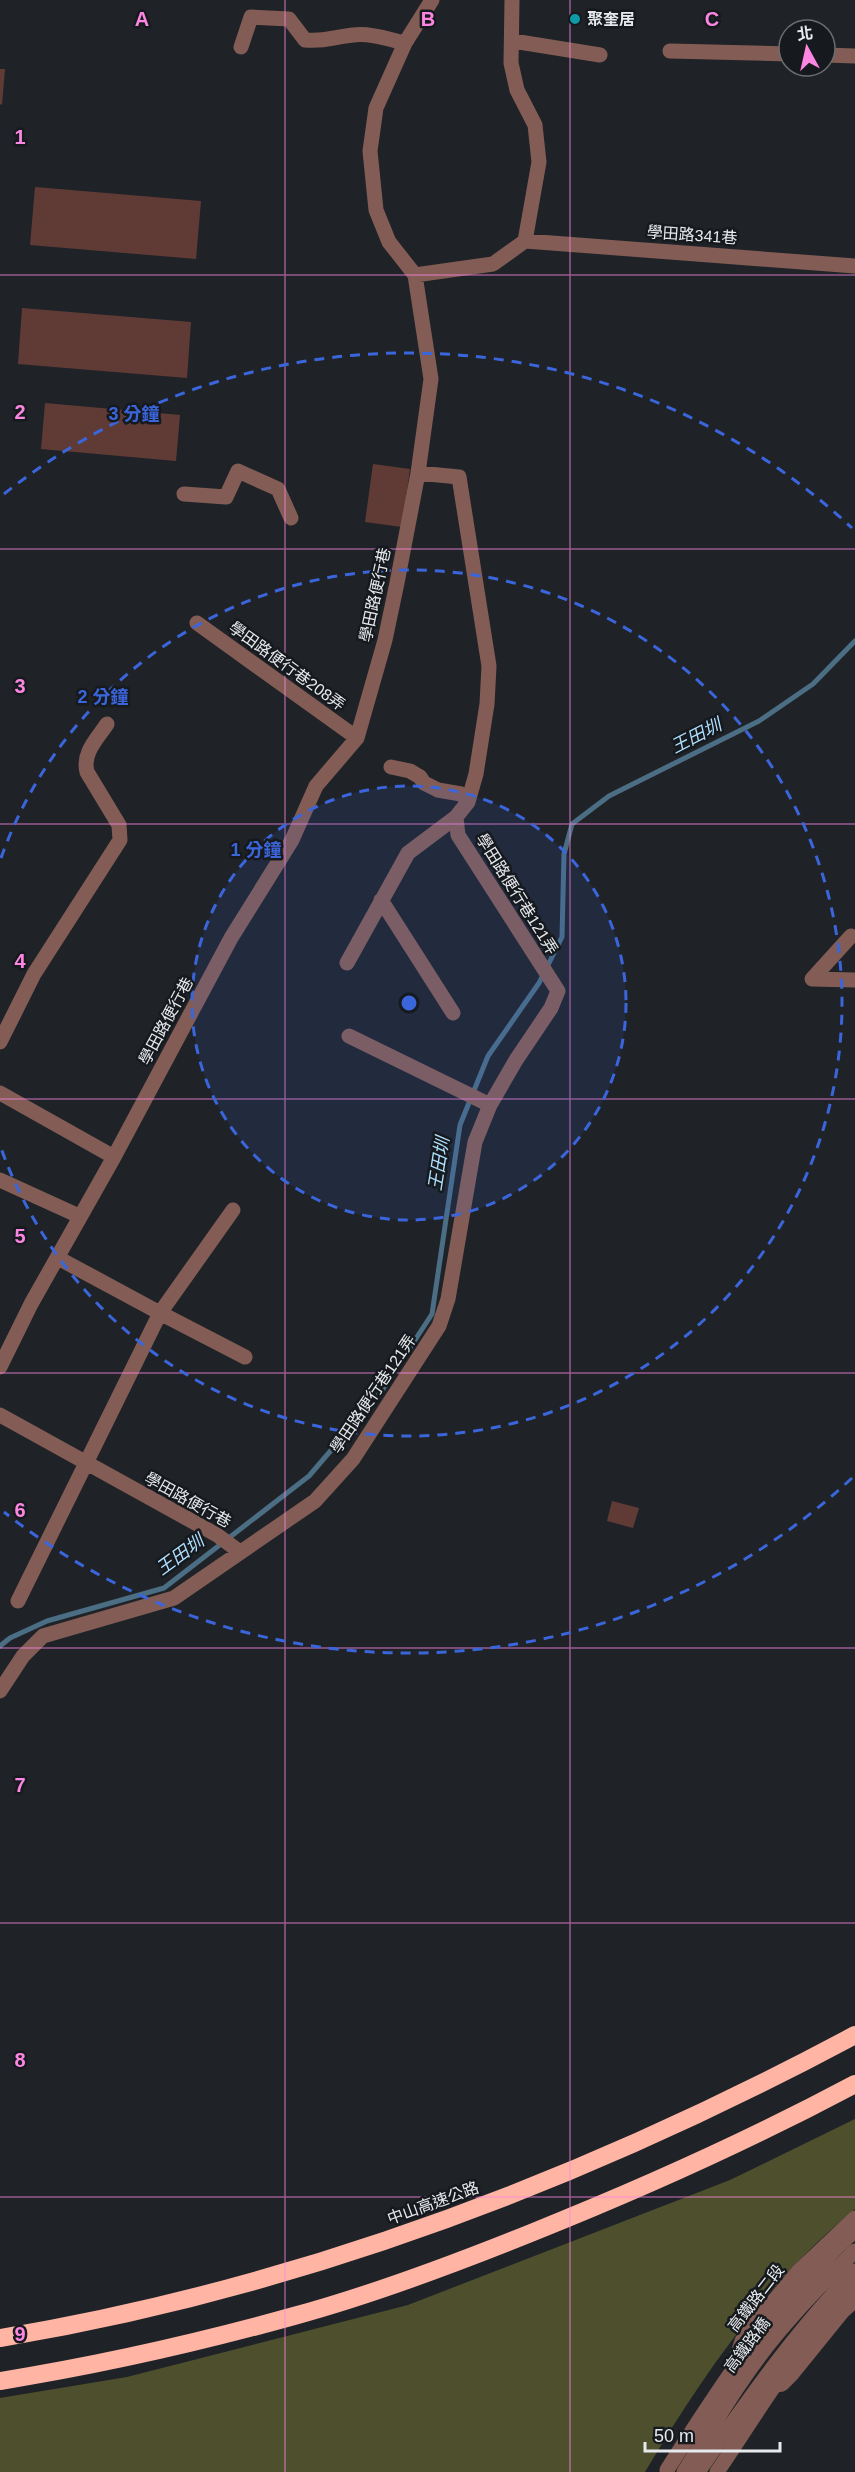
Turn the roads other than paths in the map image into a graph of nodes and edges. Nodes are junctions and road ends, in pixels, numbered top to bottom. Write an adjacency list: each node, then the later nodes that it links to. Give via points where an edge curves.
1 (432, 0): 4 (street, 學田路便行巷)
2 (512, 0): 3 (street)
3 (513, 41): 8 (street); 11 (street, via 511,63 517,90 535,124 539,162)
4 (405, 43): 5 (street, via 370,35 322,42 305,40 289,20 251,17); 13 (street, 學田路便行巷, via 376,108 370,151 376,210 389,242)
5 (241, 47)
6 (670, 51): 7 (street)
7 (777, 54)
8 (600, 55)
9 (837, 55): 10 (street)
10 (855, 56)
11 (525, 241): 12 (street, 學田路341巷); 13 (street, via 493,264)
12 (855, 266)
13 (415, 275): 14 (street, 學田路便行巷, via 431,379)
14 (418, 473): 19 (street, 學田路便行巷, via 385,640); 21 (street, via 459,477 489,666 487,704)
15 (184, 494): 16 (street, via 226,497 238,471 278,489)
16 (291, 518)
17 (197, 623): 19 (street, 學田路便行巷208弄)
18 (106, 724): 29 (street, via 85,762 119,825 120,840 34,974)
19 (357, 738): 32 (street, 學田路便行巷, via 316,786 292,840 231,938)
20 (391, 767): 21 (street, via 410,771 438,790 461,794)
21 (468, 802): 22 (street)
22 (456, 817): 23 (street, via 408,853); 31 (street, 學田路便行巷121弄, via 458,835 558,991)
23 (381, 900): 25 (street); 27 (street)
24 (851, 936): 26 (street, via 812,979)
25 (347, 963)
26 (855, 980)
27 (453, 1013)
28 (349, 1036): 31 (street)
29 (0, 1042)
30 (0, 1093): 32 (street)
31 (490, 1106): 42 (street, 學田路便行巷121弄, via 475,1142 440,1326 353,1460 315,1501)
32 (114, 1156): 35 (street, 學田路便行巷)
33 (0, 1180): 35 (street)
34 (233, 1210): 37 (street)
35 (80, 1216): 36 (street, 學田路便行巷)
36 (58, 1258): 37 (street); 39 (street, 學田路便行巷)
37 (160, 1313): 38 (street); 41 (street)
38 (245, 1357)
39 (0, 1367)
40 (0, 1415): 41 (street, 學田路便行巷)
41 (86, 1464): 42 (street, 學田路便行巷, via 217,1535); 43 (street)
42 (240, 1552): 44 (street, 學田路便行巷121弄, via 174,1598 44,1636 23,1656)
43 (18, 1601)
44 (0, 1691)
45 (855, 2035): 53 (highway, 中山高速公路, via 775,2078 591,2162 463,2214 295,2271 86,2324)
46 (855, 2084): 54 (highway, via 795,2117 608,2202 440,2270 296,2316 92,2366)
47 (855, 2218): 52 (street, 高鐵路二段, via 798,2272 742,2341 738,2353 742,2375 756,2385 782,2384)
48 (855, 2231): 55 (street, 高鐵路橋, bridge, via 764,2327)
49 (855, 2251): 56 (street, 高鐵路橋, bridge, via 816,2288 775,2336)
50 (855, 2271): 57 (street, 高鐵路橋, bridge, via 788,2348)
51 (855, 2288): 58 (street, bridge, via 798,2354)
52 (855, 2300)
53 (0, 2338)
54 (0, 2381)
55 (667, 2472)
56 (684, 2472)
57 (698, 2472)
58 (717, 2472)

